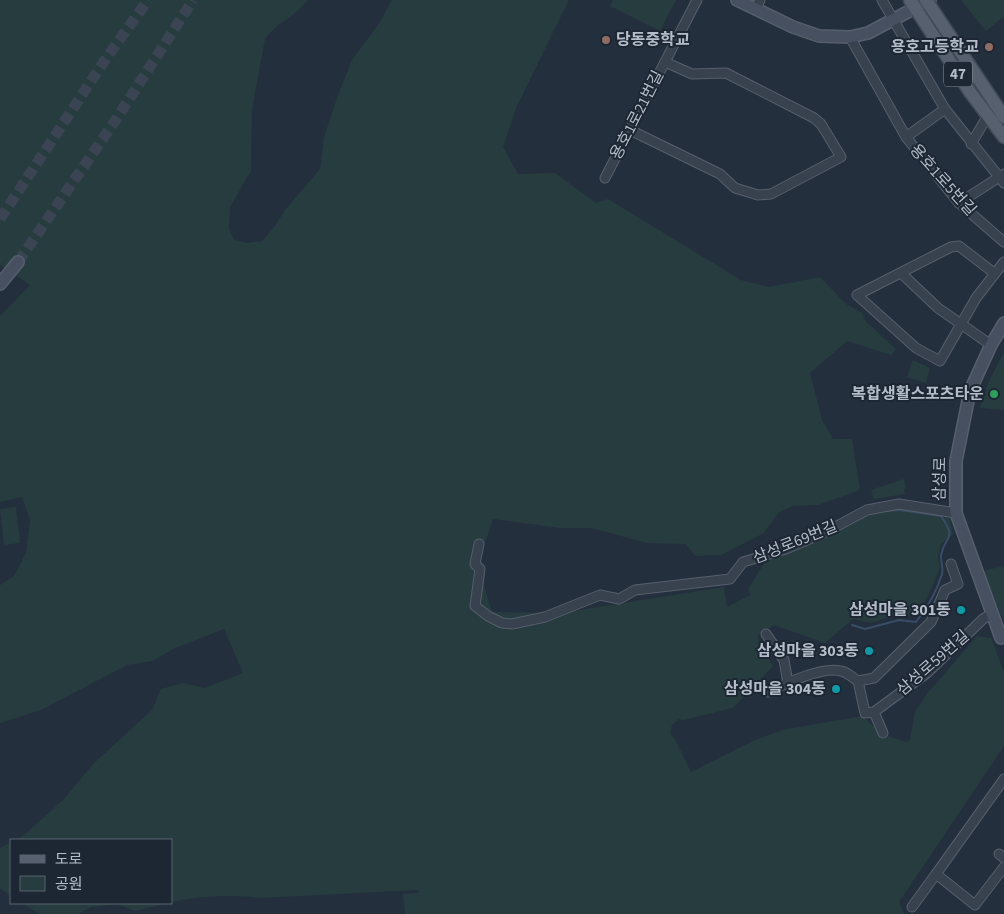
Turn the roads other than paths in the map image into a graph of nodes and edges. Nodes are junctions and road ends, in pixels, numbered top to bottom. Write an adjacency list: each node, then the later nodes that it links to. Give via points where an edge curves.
1 (697, 0): 9 (street, 용호1로21번길)
2 (737, 0): 5 (street)
3 (882, 0): 7 (street)
4 (928, 1): 6 (street); 12 (main road, 47)
5 (758, 5): 8 (street, via 793,27 819,36)
6 (912, 5): 7 (street); 11 (main road, 47)
7 (893, 18): 8 (street, via 868,32); 10 (street)
8 (850, 37): 14 (street, 용호1로5번길)
9 (665, 62): 13 (street, 용호1로21번길); 13 (street, via 692,74 726,73 814,118 841,157 771,194 758,195 735,188 720,174)
10 (945, 109): 14 (street); 16 (street)
11 (987, 117): 15 (main road, 47); 16 (street)
12 (1004, 118)
13 (630, 130): 17 (street, 용호1로21번길)
14 (906, 137): 19 (street, 용호1로5번길)
15 (1004, 138)
16 (971, 144): 18 (street)
17 (605, 178)
18 (1002, 179): 19 (street)
19 (959, 202): 20 (street, 용호1로5번길)
20 (1004, 242)
21 (18, 262): 25 (street)
22 (1004, 262): 24 (street)
23 (901, 273): 24 (street, via 959,246); 27 (street); 27 (street, via 857,295 916,348 940,361)
24 (994, 273): 27 (street)
25 (0, 284)
26 (1004, 323): 28 (street, 삼성로)
27 (960, 325): 28 (street)
28 (991, 345): 29 (street, 삼성로, via 970,391 959,439)
29 (956, 513): 30 (street, 삼성로69번길, via 899,504 867,510 794,546 743,562 730,579 635,590 619,599 600,595 545,617 512,624 495,619 475,606 480,569 475,564); 32 (street, 삼성로)
30 (479, 544)
31 (951, 564): 35 (street, via 958,584 945,590 932,622 874,678)
32 (992, 613): 34 (street, 삼성로); 38 (street, 삼성로59번길, via 927,672)
33 (766, 634): 36 (street, via 784,660)
34 (1001, 638)
35 (858, 681): 36 (street, via 841,671 825,672); 38 (street)
36 (788, 683): 37 (street)
37 (768, 692)
38 (870, 712): 39 (street)
39 (883, 733)
40 (1004, 779): 42 (street)
41 (1004, 867): 44 (street)
42 (936, 874): 43 (street); 44 (street)
43 (912, 907)
44 (974, 910)

